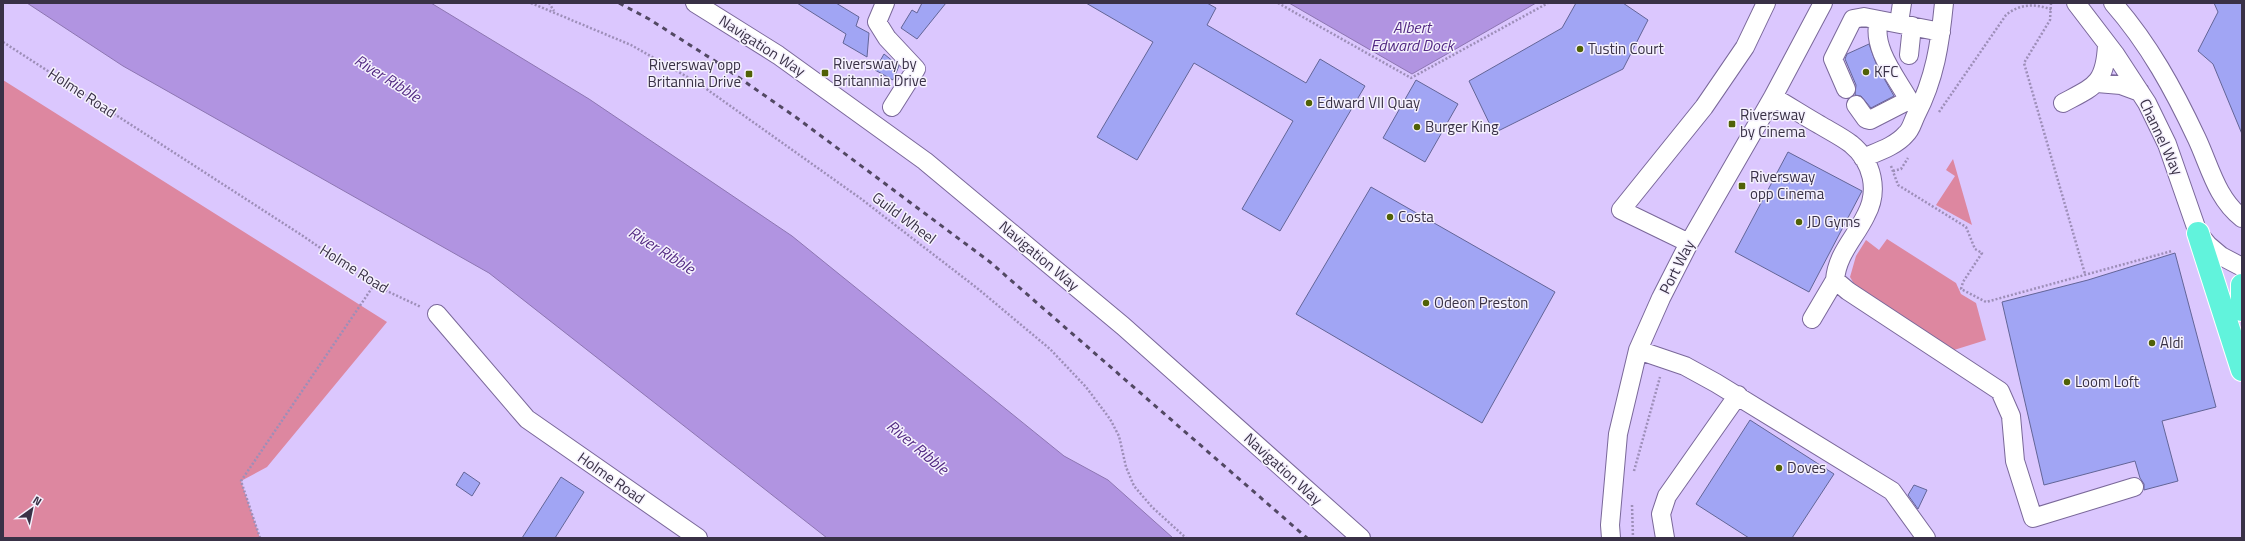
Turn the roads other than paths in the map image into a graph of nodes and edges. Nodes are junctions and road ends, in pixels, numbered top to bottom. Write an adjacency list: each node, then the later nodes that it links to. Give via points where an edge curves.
1 (695, 3): 37 (street, Navigation Way, via 778,55 925,161 1123,326)
2 (885, 3): 21 (street, via 877,22 887,38 916,69)
3 (1766, 3): 25 (street, via 1745,47 1704,107 1621,210)
4 (1823, 3): 9 (street, Port Way)
5 (1902, 3): 11 (street)
6 (1944, 3): 12 (street)
7 (2076, 3): 13 (street, Channel Way)
8 (2113, 3): 23 (street, Channel Way, via 2133,26 2159,64 2198,141 2216,184 2229,205)
9 (1816, 11): 18 (street, Port Way)
10 (1879, 20): 11 (street); 16 (street, via 1864,17 1853,19 1833,59); 20 (street, via 1876,30 1881,51 1909,100 1870,120 1866,119)
11 (1906, 24): 12 (street); 14 (street)
12 (1941, 32): 22 (street, via 1932,81 1906,135)
13 (2107, 45): 15 (street, via 2105,68); 17 (street, Channel Way)
14 (1909, 55)
15 (2097, 83): 17 (street, via 2121,85); 19 (street)
16 (1846, 89)
17 (2140, 92): 24 (street, Channel Way, via 2167,144)
18 (1773, 97): 22 (street, via 1851,144); 25 (street, Port Way)
19 (2063, 103)
20 (1856, 105)
21 (892, 107)
22 (1863, 158): 27 (street, via 1873,184 1872,202 1840,257)
23 (2242, 218)
24 (2198, 233): 26 (street, Channel Way, via 2208,246); 33 (highway)
25 (1689, 243): 32 (street, Port Way)
26 (2242, 267)
27 (1835, 280): 31 (street); 35 (street, via 2000,391 2011,416 2015,461 2033,518)
28 (2242, 285): 29 (highway)
29 (2242, 310)
30 (437, 314): 36 (street, Holme Road, via 527,419)
31 (1812, 319)
32 (1638, 350): 34 (street, via 1685,366); 38 (street, Port Way, via 1618,434)
33 (2242, 370)
34 (1738, 396): 39 (street, via 1667,496 1661,514); 40 (street, via 1892,491)
35 (2134, 487)
36 (698, 538)
37 (1361, 538)
38 (1611, 538)
39 (1665, 538)
40 (1926, 538)

